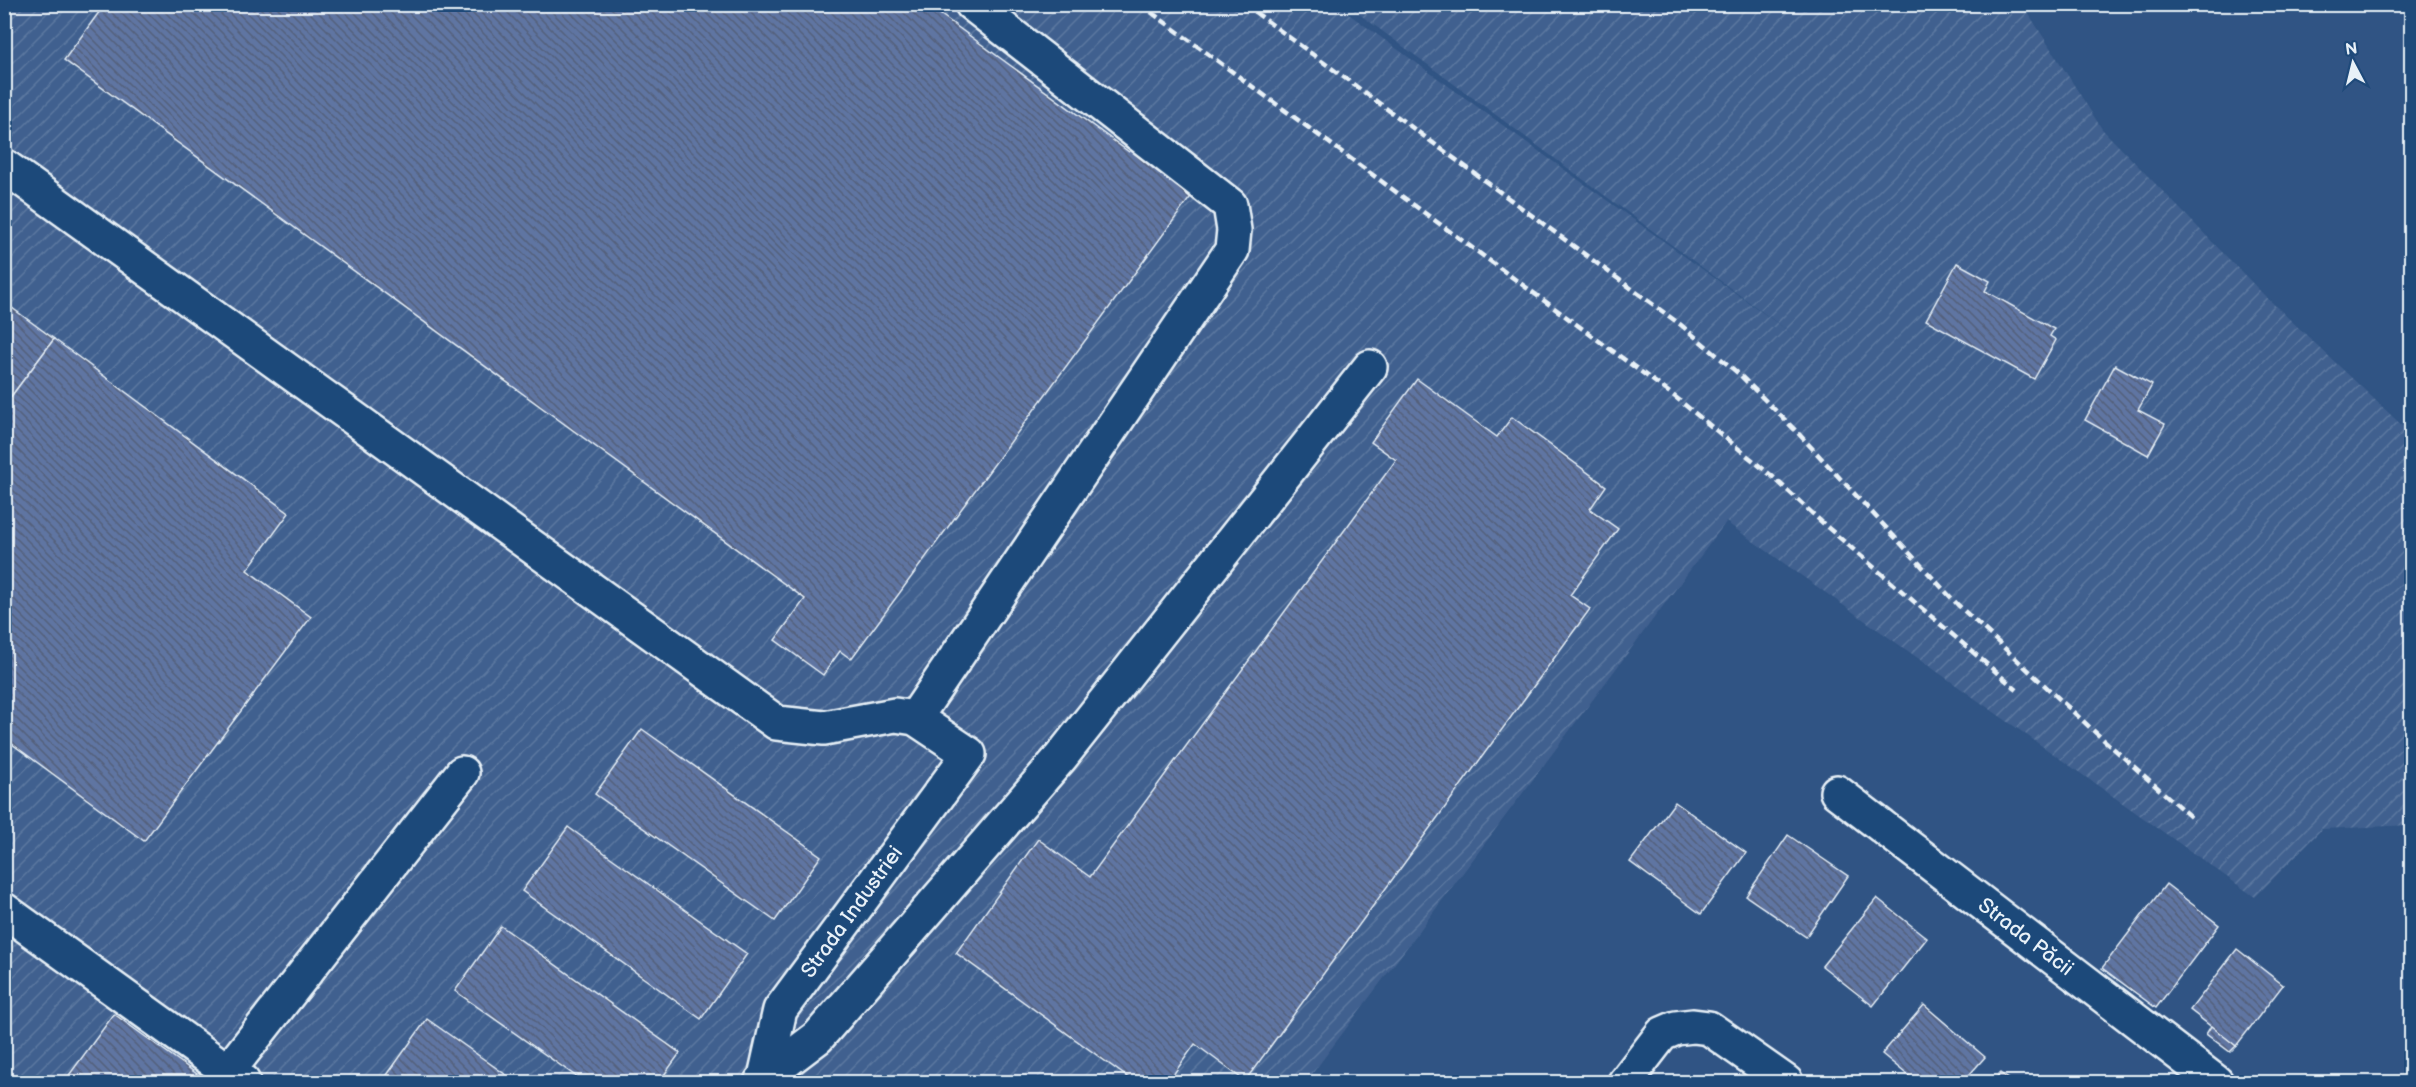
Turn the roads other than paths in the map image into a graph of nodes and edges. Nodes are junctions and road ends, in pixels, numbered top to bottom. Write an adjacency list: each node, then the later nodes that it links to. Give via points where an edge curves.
1 (972, 4): 4 (street, via 1230,205 1234,230 1232,250)
2 (4, 166): 4 (street, via 777,723 824,728 895,715)
3 (1370, 367): 9 (street, via 1061,757 818,1037)
4 (915, 718): 9 (street, Strada Industriei, via 969,754 780,1010)
5 (462, 772): 8 (street)
6 (1837, 792): 12 (street, Strada Păcii)
7 (4, 910): 8 (street)
8 (236, 1077)
9 (763, 1080)
10 (1625, 1083): 11 (street, via 1662,1034 1693,1026 1709,1028)
11 (1786, 1083)
12 (2216, 1083)

